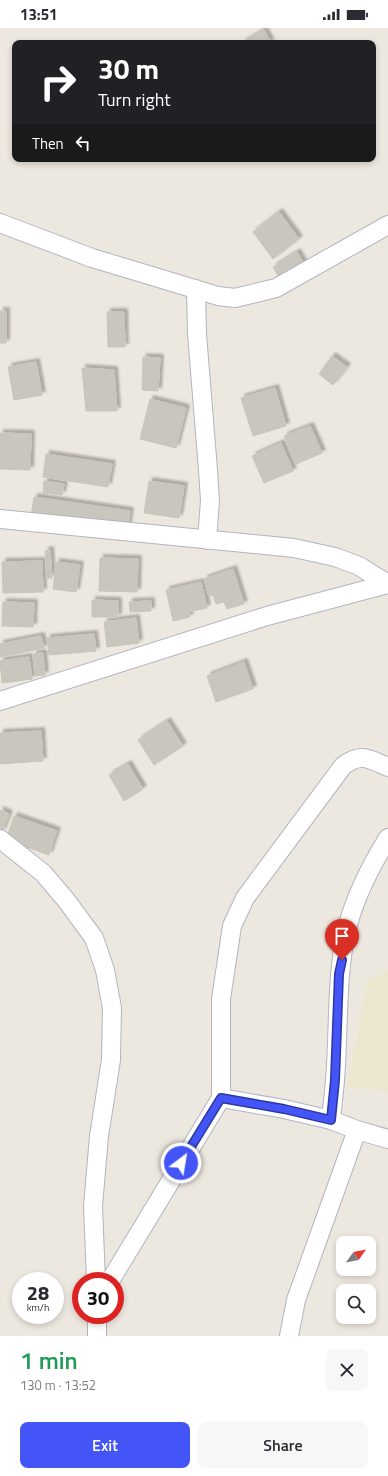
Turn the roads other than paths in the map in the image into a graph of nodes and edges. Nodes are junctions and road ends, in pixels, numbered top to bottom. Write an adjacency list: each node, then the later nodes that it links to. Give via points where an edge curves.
1 (0, 223): 3 (street, via 92,258)
2 (388, 225): 3 (street, via 276,288 235,298)
3 (196, 289): 5 (street, via 210,501)
4 (0, 520): 5 (street)
5 (207, 540): 6 (street, via 294,548 328,556 359,566)
6 (388, 584): 7 (street, via 260,618)
7 (0, 702)
8 (388, 768): 11 (street, via 360,757 343,766 245,898 232,926 221,999)
9 (388, 838): 12 (street, via 359,894 347,931 339,974)
10 (0, 839): 15 (street, via 43,873 66,900 94,938 105,970 112,1008 111,1060 93,1206)
11 (221, 1098): 12 (street); 16 (street)
12 (331, 1120): 13 (street)
13 (357, 1130): 14 (street); 19 (street, via 296,1300)
14 (388, 1140)
15 (96, 1272)
16 (115, 1272)
17 (97, 1324): 18 (street)
18 (97, 1336)
19 (289, 1336)

